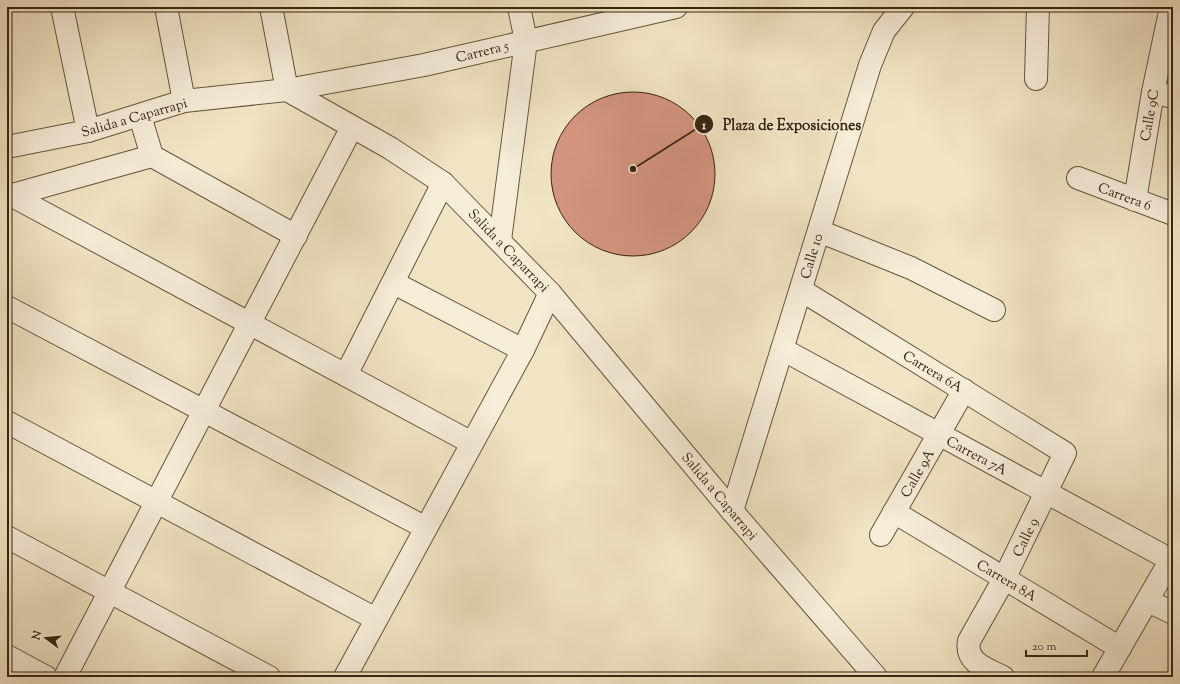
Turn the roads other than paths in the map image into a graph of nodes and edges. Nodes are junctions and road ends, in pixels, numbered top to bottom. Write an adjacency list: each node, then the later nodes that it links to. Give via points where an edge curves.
1 (62, 7): 16 (street)
2 (166, 7): 13 (street)
3 (271, 7): 11 (street)
4 (520, 7): 9 (street)
5 (676, 7): 9 (street, Carrera 5)
6 (903, 7): 24 (street, Calle 10, via 884,31 870,65)
7 (1038, 7): 10 (street)
8 (1171, 7): 12 (street, Calle 9C)
9 (526, 40): 11 (street, Carrera 5, via 424,65); 26 (street)
10 (1036, 79)
11 (287, 90): 13 (street, Salida a Caparrapi); 15 (street, Salida a Caparrapi)
12 (1163, 94): 22 (street, Calle 9C)
13 (184, 101): 14 (street, Salida a Caparrapi)
14 (140, 116): 16 (street, Salida a Caparrapi); 18 (street)
15 (352, 127): 20 (street, Salida a Caparrapi, via 390,148); 25 (street)
16 (88, 131): 17 (street, Salida a Caparrapi)
17 (7, 147)
18 (152, 156): 21 (street); 25 (street)
19 (1078, 178): 22 (street, Carrera 6)
20 (443, 183): 26 (street, Salida a Caparrapi); 27 (street)
21 (10, 194): 32 (street)
22 (1135, 200): 23 (street, Carrera 6)
23 (1173, 214)
24 (819, 231): 28 (street, Calle 10); 31 (street, via 911,268)
25 (296, 236): 32 (street)
26 (500, 240): 29 (street, Salida a Caparrapi)
27 (394, 283): 34 (street); 35 (street)
28 (801, 290): 33 (street, Calle 10); 36 (street, Carrera 6A)
29 (550, 293): 34 (street); 44 (street, Salida a Caparrapi)
30 (7, 307): 37 (street)
31 (994, 310)
32 (250, 323): 35 (street); 37 (street)
33 (782, 349): 39 (street, Carrera 7A); 44 (street, Calle 10)
34 (523, 350): 40 (street)
35 (346, 375): 40 (street)
36 (964, 390): 39 (street, Calle 9A); 41 (street, Carrera 6A)
37 (204, 411): 43 (street); 46 (street)
38 (7, 422): 43 (street)
39 (939, 434): 42 (street, Carrera 7A); 45 (street, Calle 9A)
40 (472, 443): 46 (street)
41 (1065, 453): 42 (street, Calle 9)
42 (1046, 492): 49 (street, Carrera 7A); 50 (street, Calle 9)
43 (157, 502): 51 (street); 54 (street)
44 (732, 511): 61 (street, Salida a Caparrapi)
45 (894, 512): 47 (street, Calle 9A); 50 (street, Carrera 8A)
46 (426, 528): 54 (street)
47 (881, 535)
48 (7, 537): 51 (street)
49 (1172, 558): 52 (street)
50 (1004, 579): 55 (street, Carrera 8A); 62 (street, Calle 9, via 968,648 975,663)
51 (110, 592): 58 (street); 59 (street)
52 (1148, 601): 53 (street); 55 (street)
53 (1173, 613)
54 (376, 619): 60 (street)
55 (1120, 648): 63 (street)
56 (7, 656): 57 (street)
57 (46, 677)
58 (65, 677)
59 (269, 677)
60 (345, 677)
61 (876, 677)
62 (1003, 677)
63 (1103, 677)

